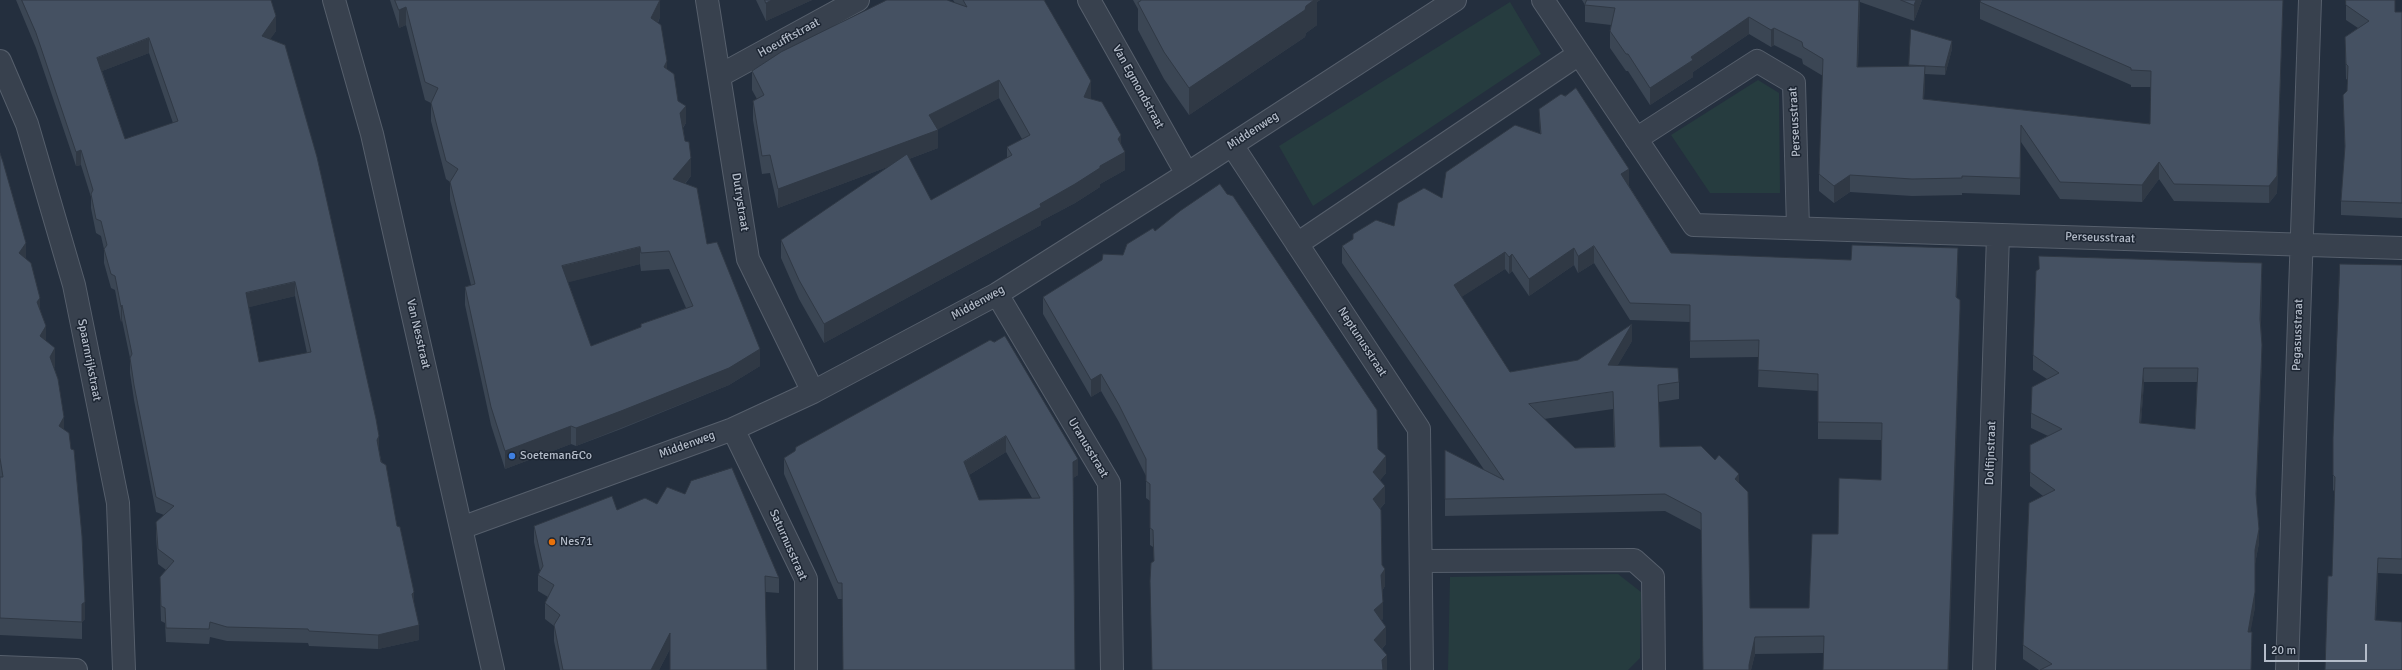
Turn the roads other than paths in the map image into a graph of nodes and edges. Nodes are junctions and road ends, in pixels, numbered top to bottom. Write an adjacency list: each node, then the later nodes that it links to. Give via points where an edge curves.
1 (334, 0): 22 (street, Van Nesstraat, via 372,134)
2 (707, 0): 10 (street, Dutrystraat)
3 (858, 0): 10 (street, Hoeufftstraat)
4 (1089, 0): 13 (street, Van Egmondstraat)
5 (1455, 0): 12 (street, Middenweg)
6 (1543, 0): 8 (street, Perseusstraat)
7 (2310, 0): 17 (street, Pegasusstraat)
8 (1579, 54): 11 (street, Perseusstraat); 16 (street)
9 (0, 61): 26 (street, Spaarnrijkstraat, via 27,124 74,285 118,503)
10 (719, 76): 20 (street, Dutrystraat, via 748,258)
11 (1636, 139): 14 (street, Perseusstraat, via 1694,225); 14 (street, Perseusstraat, via 1757,61 1794,82)
12 (1232, 145): 13 (street, Middenweg); 16 (street, Neptunusstraat)
13 (1187, 174): 19 (street, Middenweg)
14 (1798, 228): 15 (street, Perseusstraat)
15 (1998, 235): 17 (street, Perseusstraat); 32 (street, Dolfijnstraat)
16 (1297, 244): 23 (street, Neptunusstraat, via 1419,429)
17 (2302, 245): 18 (street, Perseusstraat); 33 (street, Pegasusstraat)
18 (2402, 248)
19 (996, 294): 20 (street, Middenweg); 29 (street, Uranusstraat, via 1109,483)
20 (813, 392): 21 (street, Middenweg)
21 (733, 428): 22 (street, Middenweg); 28 (street, Saturnusstraat, via 806,579)
22 (461, 528): 27 (street, Van Nesstraat)
23 (1421, 561): 30 (street, Neptunusstraat); 31 (street, via 1634,560 1653,577)
24 (0, 668): 25 (street)
25 (76, 670)
26 (124, 670)
27 (493, 670)
28 (806, 670)
29 (1112, 670)
30 (1422, 670)
31 (1654, 670)
32 (1984, 670)
33 (2287, 670)

